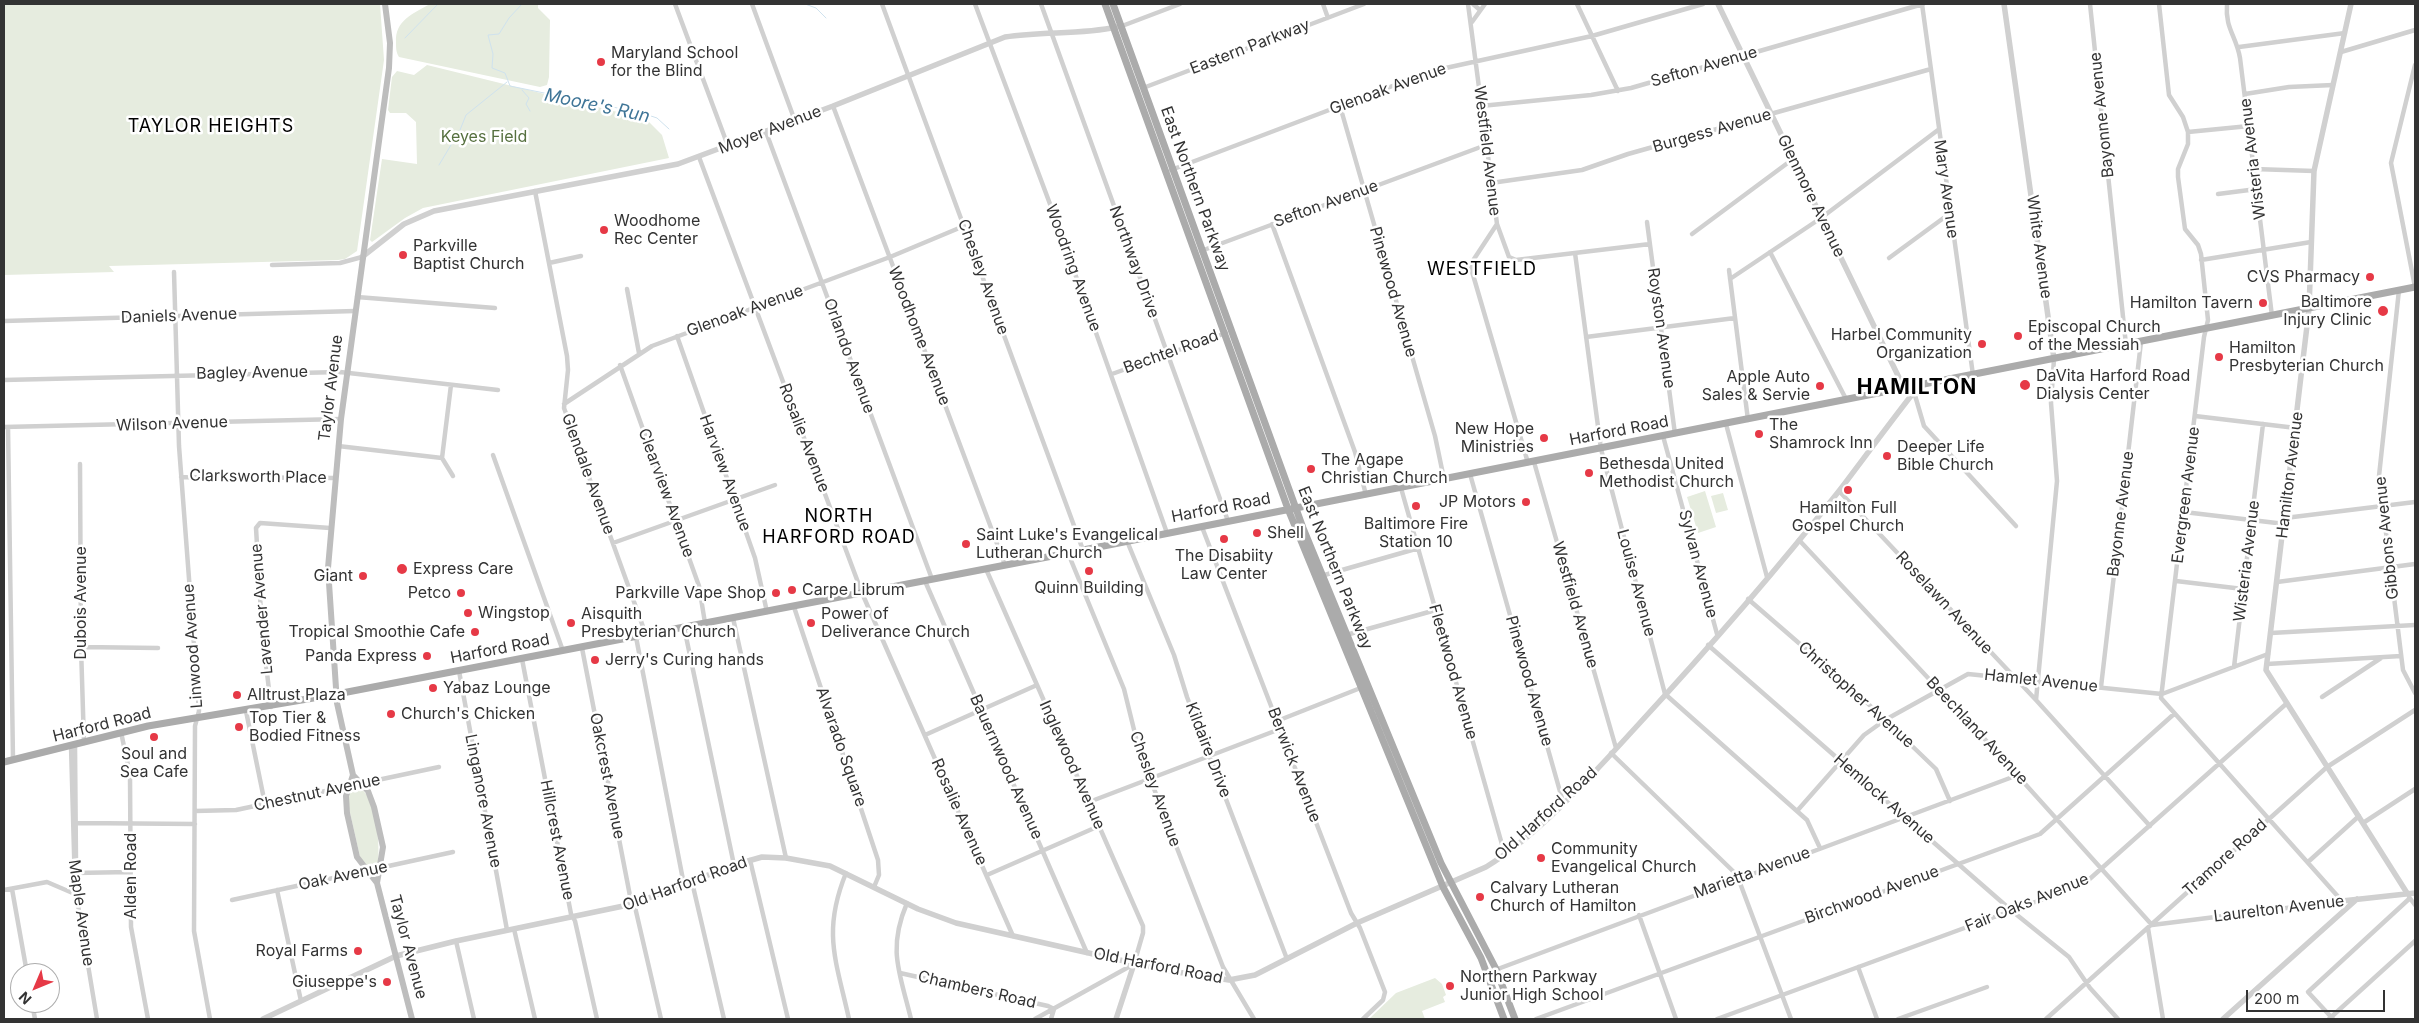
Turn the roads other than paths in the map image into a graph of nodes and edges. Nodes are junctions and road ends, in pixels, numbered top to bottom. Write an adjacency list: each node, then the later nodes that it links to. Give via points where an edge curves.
1 (385, 4): 81 (main road, Taylor Avenue, via 390,43 389,68)
2 (675, 4): 56 (street)
3 (752, 4): 50 (street)
4 (882, 4): 40 (street, Chesley Avenue)
5 (975, 4): 33 (street, Woodring Avenue)
6 (1041, 4): 31 (street, Northway Drive)
7 (1105, 4): 28 (main road, East Northern Parkway)
8 (1114, 4): 27 (main road, East Northern Parkway)
9 (1180, 4): 27 (street, Moyer Avenue)
10 (1322, 4): 25 (street)
11 (1364, 4): 25 (street, Eastern Parkway)
12 (1468, 4): 26 (street, Westfield Avenue)
13 (1473, 4): 24 (street)
14 (1485, 4): 24 (street)
15 (1577, 4): 32 (street)
16 (1704, 4): 32 (street, Glenoak Avenue)
17 (1718, 4): 36 (street, Glenmore Avenue)
18 (1922, 4): 36 (street, Sefton Avenue); 39 (street, Mary Avenue)
19 (2004, 4): 112 (street, White Avenue)
20 (2090, 4): 109 (street, Bayonne Avenue)
21 (2159, 4): 54 (street, via 2169,95 2183,116)
22 (2228, 4): 34 (street, Wisteria Avenue, via 2227,22)
23 (2351, 4): 30 (street, Hamilton Avenue)
24 (1480, 10): 26 (street)
25 (1328, 18): 42 (street, Eastern Parkway)
26 (1472, 22): 37 (street, Westfield Avenue)
27 (1122, 26): 28 (street, Moyer Avenue); 42 (main road, East Northern Parkway)
28 (1113, 28): 31 (street, Moyer Avenue); 43 (main road, East Northern Parkway)
29 (2415, 30): 35 (street)
30 (2345, 33): 34 (street); 35 (street, Hamilton Avenue)
31 (1052, 34): 33 (street, Moyer Avenue, via 1019,35); 111 (street, Northway Drive)
32 (1592, 36): 37 (street, Glenoak Avenue); 44 (street)
33 (990, 43): 40 (street, Moyer Avenue); 115 (street, Woodring Avenue)
34 (2239, 47): 45 (street, Wisteria Avenue)
35 (2341, 52): 41 (street, Hamilton Avenue)
36 (1744, 56): 44 (street, Sefton Avenue); 49 (street, Glenmore Avenue)
37 (1476, 61): 47 (street, Glenoak Avenue, via 1432,71); 48 (street, Westfield Avenue)
38 (2415, 65): 91 (street, via 2391,163)
39 (1931, 69): 49 (street, Burgess Avenue); 52 (street, Mary Avenue)
40 (909, 76): 46 (street, Moyer Avenue); 72 (street, Chesley Avenue)
41 (2333, 85): 45 (street); 61 (street, Hamilton Avenue)
42 (1144, 88): 43 (street, Eastern Parkway); 60 (main road, East Northern Parkway)
43 (1136, 90): 60 (main road, East Northern Parkway)
44 (1618, 91): 48 (street, Sefton Avenue)
45 (2245, 94): 51 (street, Wisteria Avenue)
46 (833, 106): 50 (street, Moyer Avenue); 82 (street, Woodhome Avenue)
47 (1340, 106): 60 (street, Glenoak Avenue); 64 (street, Pinewood Avenue)
48 (1481, 106): 55 (street, Westfield Avenue)
49 (1771, 114): 58 (street, Glenmore Avenue); 62 (street, Burgess Avenue, via 1582,170)
50 (795, 121): 53 (street, Moyer Avenue)
51 (2249, 126): 54 (street); 59 (street, Wisteria Avenue)
52 (1938, 130): 67 (street, Mary Avenue); 68 (street)
53 (766, 132): 56 (street, Moyer Avenue); 90 (street, Orlando Avenue)
54 (2188, 132): 84 (street, Evergreen Avenue, via 2188,144 2178,177 2185,229 2198,245)
55 (1486, 145): 62 (street, Westfield Avenue); 64 (street, Sefton Avenue)
56 (728, 146): 57 (street, Moyer Avenue)
57 (699, 157): 65 (street, Moyer Avenue); 95 (street, Rosalie Avenue)
58 (1793, 159): 68 (street, Glenmore Avenue); 73 (street)
59 (2254, 169): 61 (street); 63 (street, Wisteria Avenue)
60 (1169, 170): 77 (main road, East Northern Parkway)
61 (2314, 171): 74 (street, Hamilton Avenue)
62 (1491, 183): 71 (street, Westfield Avenue)
63 (2256, 189): 66 (street); 76 (street, Wisteria Avenue)
64 (1363, 190): 70 (street, Sefton Avenue); 145 (street, Pinewood Avenue)
65 (535, 191): 81 (street, Moyer Avenue, via 428,212 404,224); 85 (street, Glendale Avenue)
66 (2218, 194)
67 (1949, 214): 83 (street); 117 (street, Mary Avenue)
68 (1821, 218): 78 (street); 120 (street, Glenmore Avenue)
69 (1647, 222): 75 (street, Royston Avenue)
70 (1272, 224): 77 (street, Sefton Avenue); 149 (street, via 1355,452)
71 (1497, 224): 79 (street, via 1509,257 1519,260); 139 (street, Westfield Avenue, via 1471,268)
72 (964, 226): 82 (street, Glenoak Avenue); 167 (street, Chesley Avenue)
73 (1692, 234)
74 (2311, 242): 76 (street); 97 (street, Hamilton Avenue)
75 (1650, 244): 79 (street); 103 (street, Royston Avenue)
76 (2264, 250): 84 (street); 100 (street, Wisteria Avenue)
77 (1199, 252): 105 (main road, East Northern Parkway)
78 (1770, 252): 89 (street); 123 (street)
79 (1575, 253): 107 (street, Louise Avenue)
80 (581, 256): 85 (street)
81 (362, 257): 86 (street, via 340,264); 94 (main road, Taylor Avenue)
82 (890, 257): 90 (street, Glenoak Avenue); 170 (street, Woodhome Avenue)
83 (1889, 258)
84 (2201, 260): 104 (street, Evergreen Avenue, via 2208,320)
85 (549, 263): 124 (street, Glendale Avenue, via 568,362)
86 (272, 266)
87 (1730, 270): 89 (street)
88 (174, 272): 99 (street, Linwood Avenue)
89 (1730, 279): 101 (street)
90 (822, 282): 95 (street, Glenoak Avenue); 175 (street, Orlando Avenue)
91 (2415, 287): 93 (main road, Harford Road)
92 (627, 289): 110 (street)
93 (2400, 290): 97 (main road, Harford Road); 152 (street, Gibbons Avenue, via 2379,472)
94 (356, 297): 96 (street); 98 (main road, Taylor Avenue)
95 (755, 307): 106 (street, Glenoak Avenue); 180 (street, Rosalie Avenue)
96 (495, 308)
97 (2309, 309): 100 (main road, Harford Road); 132 (street, Hamilton Avenue)
98 (355, 311): 99 (street, Daniels Avenue); 114 (main road, Taylor Avenue)
99 (175, 316): 102 (street, Daniels Avenue); 116 (street, Linwood Avenue)
100 (2272, 316): 104 (main road, Harford Road)
101 (1735, 318): 103 (street); 127 (street)
102 (4, 320)
103 (1661, 326): 107 (street); 133 (street, Royston Avenue)
104 (2206, 329): 108 (main road, Harford Road); 125 (street, Evergreen Avenue)
105 (1228, 332): 111 (street, Bechtel Road); 153 (main road, East Northern Parkway)
106 (677, 336): 110 (street, Glenoak Avenue); 150 (street, Harview Avenue)
107 (1586, 337): 136 (street, Louise Avenue)
108 (2141, 342): 109 (main road, Harford Road); 211 (street, Bayonne Avenue)
109 (2126, 345): 112 (main road, Harford Road)
110 (640, 353): 113 (street, Glenoak Avenue)
111 (1167, 354): 115 (street, Bechtel Road); 157 (street, Northway Drive)
112 (2054, 359): 117 (main road, Harford Road); 208 (street, White Avenue, via 2051,403 2058,481)
113 (620, 365): 124 (street, Glenoak Avenue); 155 (street, Clearview Avenue)
114 (346, 372): 116 (street, Bagley Avenue); 119 (street, Bagley Avenue); 126 (main road, Taylor Avenue)
115 (1112, 374): 162 (street, Woodring Avenue)
116 (176, 375): 118 (street, Bagley Avenue); 128 (street, Linwood Avenue)
117 (1973, 375): 121 (main road, Harford Road)
118 (4, 380)
119 (451, 385): 122 (street, Bagley Avenue); 138 (street)
120 (1904, 388): 121 (main road, Harford Road); 123 (main road, Harford Road)
121 (1914, 389): 148 (street, Old Harford Road); 160 (street, via 1924,426)
122 (498, 390)
123 (1846, 400): 127 (main road, Harford Road)
124 (564, 404): 165 (street, Glendale Avenue)
125 (2195, 416): 130 (street); 154 (street, Evergreen Avenue)
126 (341, 419): 128 (street, Wilson Avenue); 135 (main road, Taylor Avenue)
127 (1748, 420): 129 (main road, Harford Road)
128 (177, 424): 131 (street, Wilson Avenue); 143 (street, Linwood Avenue)
129 (1726, 424): 133 (main road, Harford Road); 174 (street)
130 (2263, 424): 132 (street); 156 (street, Wisteria Avenue)
131 (6, 427): 236 (street)
132 (2296, 428): 158 (street, Hamilton Avenue)
133 (1675, 434): 134 (main road, Harford Road)
134 (1663, 436): 136 (main road, Harford Road); 191 (street, Sylvan Avenue)
135 (338, 446): 138 (street); 144 (main road, Taylor Avenue)
136 (1601, 448): 139 (main road, Harford Road); 215 (street, Louise Avenue)
137 (493, 455): 199 (street)
138 (442, 458): 142 (street)
139 (1531, 462): 141 (main road, Harford Road); 233 (street, Westfield Avenue)
140 (80, 464): 196 (street, Dubois Avenue)
141 (1470, 474): 145 (main road, Harford Road); 252 (street, Pinewood Avenue)
142 (453, 476)
143 (180, 477): 144 (street, Clarksworth Place); 225 (street, Linwood Avenue)
144 (335, 478): 161 (main road, Taylor Avenue)
145 (1444, 480): 147 (main road, Harford Road)
146 (775, 485): 150 (street)
147 (1401, 488): 149 (main road, Harford Road); 166 (street, Fleetwood Avenue)
148 (1839, 490): 163 (street, Old Harford Road); 207 (street, Roselawn Avenue)
149 (1366, 494): 153 (main road, Harford Road)
150 (735, 499): 155 (street); 184 (street, Harview Avenue, via 759,569)
151 (2415, 502): 152 (street)
152 (2382, 507): 158 (street); 171 (street, Gibbons Avenue)
153 (1292, 509): 157 (main road, Harford Road); 173 (main road, East Northern Parkway)
154 (2184, 512): 156 (street); 177 (street, Evergreen Avenue)
155 (676, 520): 165 (street); 186 (street, Clearview Avenue, via 699,586)
156 (2252, 520): 158 (street); 179 (street, Wisteria Avenue)
157 (1228, 521): 159 (main road, Harford Road)
158 (2285, 521): 178 (street, Hamilton Avenue)
159 (1202, 526): 162 (main road, Harford Road); 227 (street, Berwick Avenue)
160 (2016, 526)
161 (330, 528): 214 (main road, Taylor Avenue, via 328,568); 220 (street, Lavender Avenue, via 260,523 256,528 262,630)
162 (1167, 533): 164 (main road, Harford Road)
163 (1799, 540): 174 (street, Old Harford Road); 212 (street, Beechland Avenue)
164 (1127, 541): 167 (main road, Harford Road); 235 (street, Kildaire Drive, via 1174,655)
165 (612, 543): 192 (street, Glendale Avenue)
166 (1418, 548): 173 (street); 183 (street, Fleetwood Avenue)
167 (1083, 550): 168 (main road, Harford Road)
168 (1068, 554): 170 (main road, Harford Road); 245 (street, Chesley Avenue, via 1124,689 1136,740)
169 (2415, 564): 171 (street)
170 (1005, 565): 172 (main road, Harford Road)
171 (2391, 567): 178 (street); 188 (street, Gibbons Avenue)
172 (986, 568): 175 (main road, Harford Road); 209 (street, Inglewood Avenue)
173 (1319, 577): 193 (main road, East Northern Parkway)
174 (1767, 577): 181 (street, Old Harford Road)
175 (932, 579): 176 (main road, Harford Road)
176 (925, 581): 180 (main road, Harford Road); 222 (street, Bauernwood Avenue)
177 (2176, 581): 179 (street); 216 (street, Evergreen Avenue)
178 (2277, 582): 190 (street, Hamilton Avenue)
179 (2243, 589): 205 (street, Wisteria Avenue)
180 (862, 593): 182 (main road, Harford Road); 230 (street, Rosalie Avenue)
181 (1748, 599): 191 (street, Old Harford Road); 226 (street, Christopher Avenue)
182 (794, 606): 184 (main road, Harford Road); 288 (street, Alvarado Square, via 878,860 879,875)
183 (1436, 610): 193 (street); 270 (street, Fleetwood Avenue)
184 (768, 612): 185 (main road, Harford Road)
185 (733, 618): 186 (main road, Harford Road); 271 (street)
186 (705, 623): 189 (main road, Harford Road)
187 (2415, 625): 188 (street)
188 (2397, 626): 190 (street); 201 (street, Gibbons Avenue)
189 (684, 627): 192 (main road, Harford Road); 275 (street)
190 (2271, 633): 200 (street, Hamilton Avenue)
191 (1717, 634): 195 (street, Old Harford Road)
192 (646, 635): 194 (main road, Harford Road)
193 (1344, 635): 210 (main road, East Northern Parkway)
194 (636, 637): 198 (main road, Harford Road); 287 (street)
195 (1708, 645): 215 (street, Old Harford Road); 237 (street, Hemlock Avenue)
196 (81, 647): 197 (street); 231 (street, Dubois Avenue)
197 (158, 648)
198 (582, 648): 199 (main road, Harford Road); 299 (street, Oakcrest Avenue)
199 (563, 651): 203 (main road, Harford Road)
200 (2268, 654): 204 (street, Hamilton Avenue); 205 (street, Hamlet Avenue)
201 (2401, 656): 202 (street); 213 (street, Gibbons Avenue, via 2405,676)
202 (2381, 658): 204 (street); 217 (street)
203 (522, 659): 206 (main road, Harford Road); 304 (street, Hillcrest Avenue)
204 (2266, 664): 219 (street, via 2267,673)
205 (2234, 667): 216 (street, Hamlet Avenue)
206 (459, 671): 214 (main road, Harford Road); 308 (street, Linganore Avenue)
207 (2014, 678): 208 (street, Hamlet Avenue); 212 (street, Hamlet Avenue, via 1968,674); 218 (street, Roselawn Avenue)
208 (2037, 680): 211 (street, Hamlet Avenue); 218 (street, White Avenue)
209 (1037, 685): 222 (street); 250 (street, Inglewood Avenue)
210 (1365, 686): 227 (street); 251 (main road, East Northern Parkway)
211 (2100, 687): 216 (street, Hamlet Avenue)
212 (1939, 690): 226 (street, Hamlet Avenue); 243 (street, Beechland Avenue)
213 (2415, 693)
214 (337, 694): 220 (main road, Harford Road); 242 (main road, Taylor Avenue)
215 (1665, 694): 233 (street, Old Harford Road); 254 (street)
216 (2162, 694): 224 (street, via 2162,701)
217 (2322, 697)
218 (2036, 700): 244 (street, Roselawn Avenue)
219 (2286, 704): 239 (street, Fair Oaks Avenue); 241 (street)
220 (271, 706): 221 (main road, Harford Road)
221 (246, 710): 225 (main road, Harford Road); 253 (street)
222 (981, 710): 230 (street); 268 (street, Bauernwood Avenue)
223 (2415, 710): 241 (street, Tramore Road)
224 (2174, 714): 239 (street); 244 (street, Birchwood Avenue)
225 (197, 718): 229 (main road, Harford Road); 255 (street, Linwood Avenue)
226 (1885, 720): 237 (street, Hamlet Avenue, via 1859,739); 249 (street, Christopher Avenue, via 1936,768)
227 (1277, 721): 228 (street, Berwick Avenue)
228 (1280, 729): 235 (street); 305 (street, Berwick Avenue)
229 (121, 732): 231 (main road, Harford Road); 262 (street, Alden Road, via 130,775)
230 (926, 735): 282 (street, Rosalie Avenue)
231 (84, 742): 232 (main road, Harford Road)
232 (73, 746): 236 (main road, Harford Road); 260 (street); 266 (street, Maple Avenue)
233 (1616, 748): 234 (street, Old Harford Road)
234 (1611, 753): 252 (street, Old Harford Road); 283 (street)
235 (1210, 756): 245 (street); 315 (street, Kildaire Drive)
236 (13, 760): 238 (main road, Harford Road)
237 (1840, 761): 254 (street, Hamlet Avenue); 257 (street, Hemlock Avenue)
238 (4, 762)
239 (2219, 764): 258 (street); 265 (street, Fair Oaks Avenue)
240 (439, 766): 246 (street, Chestnut Avenue)
241 (2327, 767): 256 (street); 258 (street, Tramore Road)
242 (353, 775): 246 (main road, Taylor Avenue); 247 (main road, Taylor Avenue)
243 (2018, 775): 249 (street, Marietta Avenue); 259 (street, Beechland Avenue)
244 (2105, 776): 259 (street, Birchwood Avenue); 265 (street, Roselawn Avenue)
245 (1150, 778): 250 (street); 323 (street, Chesley Avenue)
246 (360, 783): 247 (street, Chestnut Avenue); 276 (main road, Taylor Avenue, via 370,795 374,807 382,847)
247 (350, 786): 253 (street, Chestnut Avenue); 278 (main road, Taylor Avenue, via 346,796 347,813 358,857)
248 (2415, 789): 261 (street)
249 (1950, 801): 257 (street, Marietta Avenue)
250 (1089, 802): 264 (street, Inglewood Avenue)
251 (1413, 802): 286 (main road, East Northern Parkway); 289 (main road, East Northern Parkway)
252 (1563, 802): 270 (street, Old Harford Road)
253 (265, 804): 255 (street, Chestnut Avenue, via 227,812)
254 (1797, 810): 267 (street, via 1811,824)
255 (195, 811): 263 (street, Linwood Avenue)
256 (2359, 816): 261 (street); 273 (street)
257 (1904, 817): 267 (street, Marietta Avenue); 274 (street, Hemlock Avenue)
258 (2268, 819): 273 (street); 306 (street, Tramore Road)
259 (2057, 820): 274 (street, Birchwood Avenue, via 2040,834); 277 (street, Beechland Avenue)
260 (77, 823): 262 (street); 266 (street)
261 (2363, 823): 295 (street)
262 (130, 824): 263 (street); 279 (street, Alden Road)
263 (194, 824): 332 (street, Linwood Avenue, via 194,931)
264 (1099, 826): 268 (street); 317 (street, Inglewood Avenue, via 1143,926)
265 (2150, 826): 277 (street, Fair Oaks Avenue)
266 (75, 834): 280 (street, Maple Avenue)
267 (1820, 848): 283 (street, Marietta Avenue)
268 (1043, 850): 282 (street); 313 (street, Bauernwood Avenue)
269 (453, 852): 276 (street, Oak Avenue)
270 (1505, 855): 286 (street, Old Harford Road)
271 (786, 858): 272 (street, Old Harford Road); 281 (street, Old Harford Road, via 823,864)
272 (750, 860): 275 (street, Old Harford Road); 339 (street)
273 (2308, 862): 298 (street)
274 (1958, 864): 302 (street, Hemlock Avenue); 310 (street, Birchwood Avenue)
275 (734, 865): 284 (street, Old Harford Road)
276 (380, 868): 278 (street, Oak Avenue); 285 (main road, Taylor Avenue)
277 (2102, 870): 302 (street, Fair Oaks Avenue, via 2084,884); 306 (street, Beechland Avenue)
278 (368, 871): 285 (main road, Taylor Avenue); 292 (street, Oak Avenue)
279 (130, 872): 280 (street); 331 (street, Alden Road, via 130,927)
280 (75, 873): 294 (street, Maple Avenue)
281 (846, 873): 288 (street, Old Harford Road); 340 (street, via 836,901 832,929)
282 (987, 875): 309 (street, Rosalie Avenue)
283 (1739, 879): 303 (street, Marietta Avenue); 310 (street)
284 (692, 882): 287 (street, Old Harford Road); 338 (street)
285 (377, 883): 314 (main road, Taylor Avenue)
286 (1451, 883): 289 (street, Old Harford Road); 319 (main road, East Northern Parkway)
287 (684, 885): 299 (street, Old Harford Road)
288 (874, 887): 300 (street, Old Harford Road)
289 (1443, 887): 305 (street, Old Harford Road); 320 (main road, East Northern Parkway)
290 (12, 889): 291 (street); 294 (street, via 47,882); 316 (street)
291 (4, 890)
292 (277, 890): 297 (street, Oak Avenue); 327 (street)
293 (2415, 893): 295 (street, Laurelton Avenue)
294 (76, 894): 330 (street, Maple Avenue)
295 (2408, 896): 296 (street, Laurelton Avenue); 301 (street); 359 (street, via 2308,992)
296 (2357, 899): 298 (street, Laurelton Avenue); 358 (street)
297 (232, 900)
298 (2342, 901): 306 (street, Laurelton Avenue)
299 (633, 904): 304 (street, Old Harford Road); 337 (street, Oakcrest Avenue)
300 (907, 904): 309 (street, Old Harford Road, via 947,920); 321 (street, via 895,945)
301 (2415, 906)
302 (2012, 911): 318 (street, Fair Oaks Avenue); 324 (street, Hemlock Avenue, via 2069,957)
303 (1639, 915): 319 (street, Marietta Avenue); 322 (street)
304 (573, 918): 307 (street, Old Harford Road); 336 (street, Hillcrest Avenue)
305 (1357, 923): 315 (street, Old Harford Road); 346 (street, Berwick Avenue, via 1385,992 1381,1002)
306 (2150, 927): 324 (street, Tramore Road); 357 (street)
307 (514, 929): 308 (street, Old Harford Road); 335 (street)
308 (507, 930): 311 (street, Old Harford Road)
309 (1013, 936): 313 (street, Old Harford Road)
310 (1759, 936): 322 (street, Birchwood Avenue); 326 (street)
311 (456, 941): 314 (street, Old Harford Road); 334 (street)
312 (2415, 941): 359 (street)
313 (1087, 953): 317 (street, Old Harford Road)
314 (396, 956): 327 (street, Old Harford Road); 329 (main road, Taylor Avenue)
315 (1287, 959): 323 (street, Old Harford Road, via 1255,975)
316 (25, 963)
317 (1134, 964): 323 (street, Old Harford Road); 328 (street); 344 (street)
318 (1858, 967): 326 (street, Fair Oaks Avenue); 353 (street)
319 (1496, 969): 320 (street, Marietta Avenue); 348 (main road, East Northern Parkway)
320 (1487, 973): 347 (main road, East Northern Parkway)
321 (900, 974): 328 (street, Chambers Road); 341 (street)
322 (1660, 974): 349 (street, Birchwood Avenue); 350 (street)
323 (1229, 980): 345 (street, Chesley Avenue)
324 (2086, 983): 355 (street, Tramore Road); 356 (street, Hemlock Avenue)
325 (1987, 986): 354 (street)
326 (1782, 996): 351 (street, Fair Oaks Avenue); 352 (street)
327 (301, 1001): 333 (street, Old Harford Road)
328 (1054, 1009): 342 (street); 343 (street)
329 (410, 1018)
330 (97, 1019)
331 (148, 1019)
332 (210, 1019)
333 (262, 1019)
334 (474, 1019)
335 (535, 1019)
336 (597, 1019)
337 (661, 1019)
338 (724, 1019)
339 (788, 1019)
340 (850, 1019)
341 (911, 1019)
342 (1035, 1019)
343 (1051, 1019)
344 (1116, 1019)
345 (1254, 1019)
346 (1362, 1019)
347 (1504, 1019)
348 (1515, 1019)
349 (1536, 1019)
350 (1676, 1019)
351 (1717, 1019)
352 (1791, 1019)
353 (1878, 1019)
354 (1898, 1019)
355 (2046, 1019)
356 (2118, 1019)
357 (2163, 1019)
358 (2223, 1019)
359 (2331, 1019)

